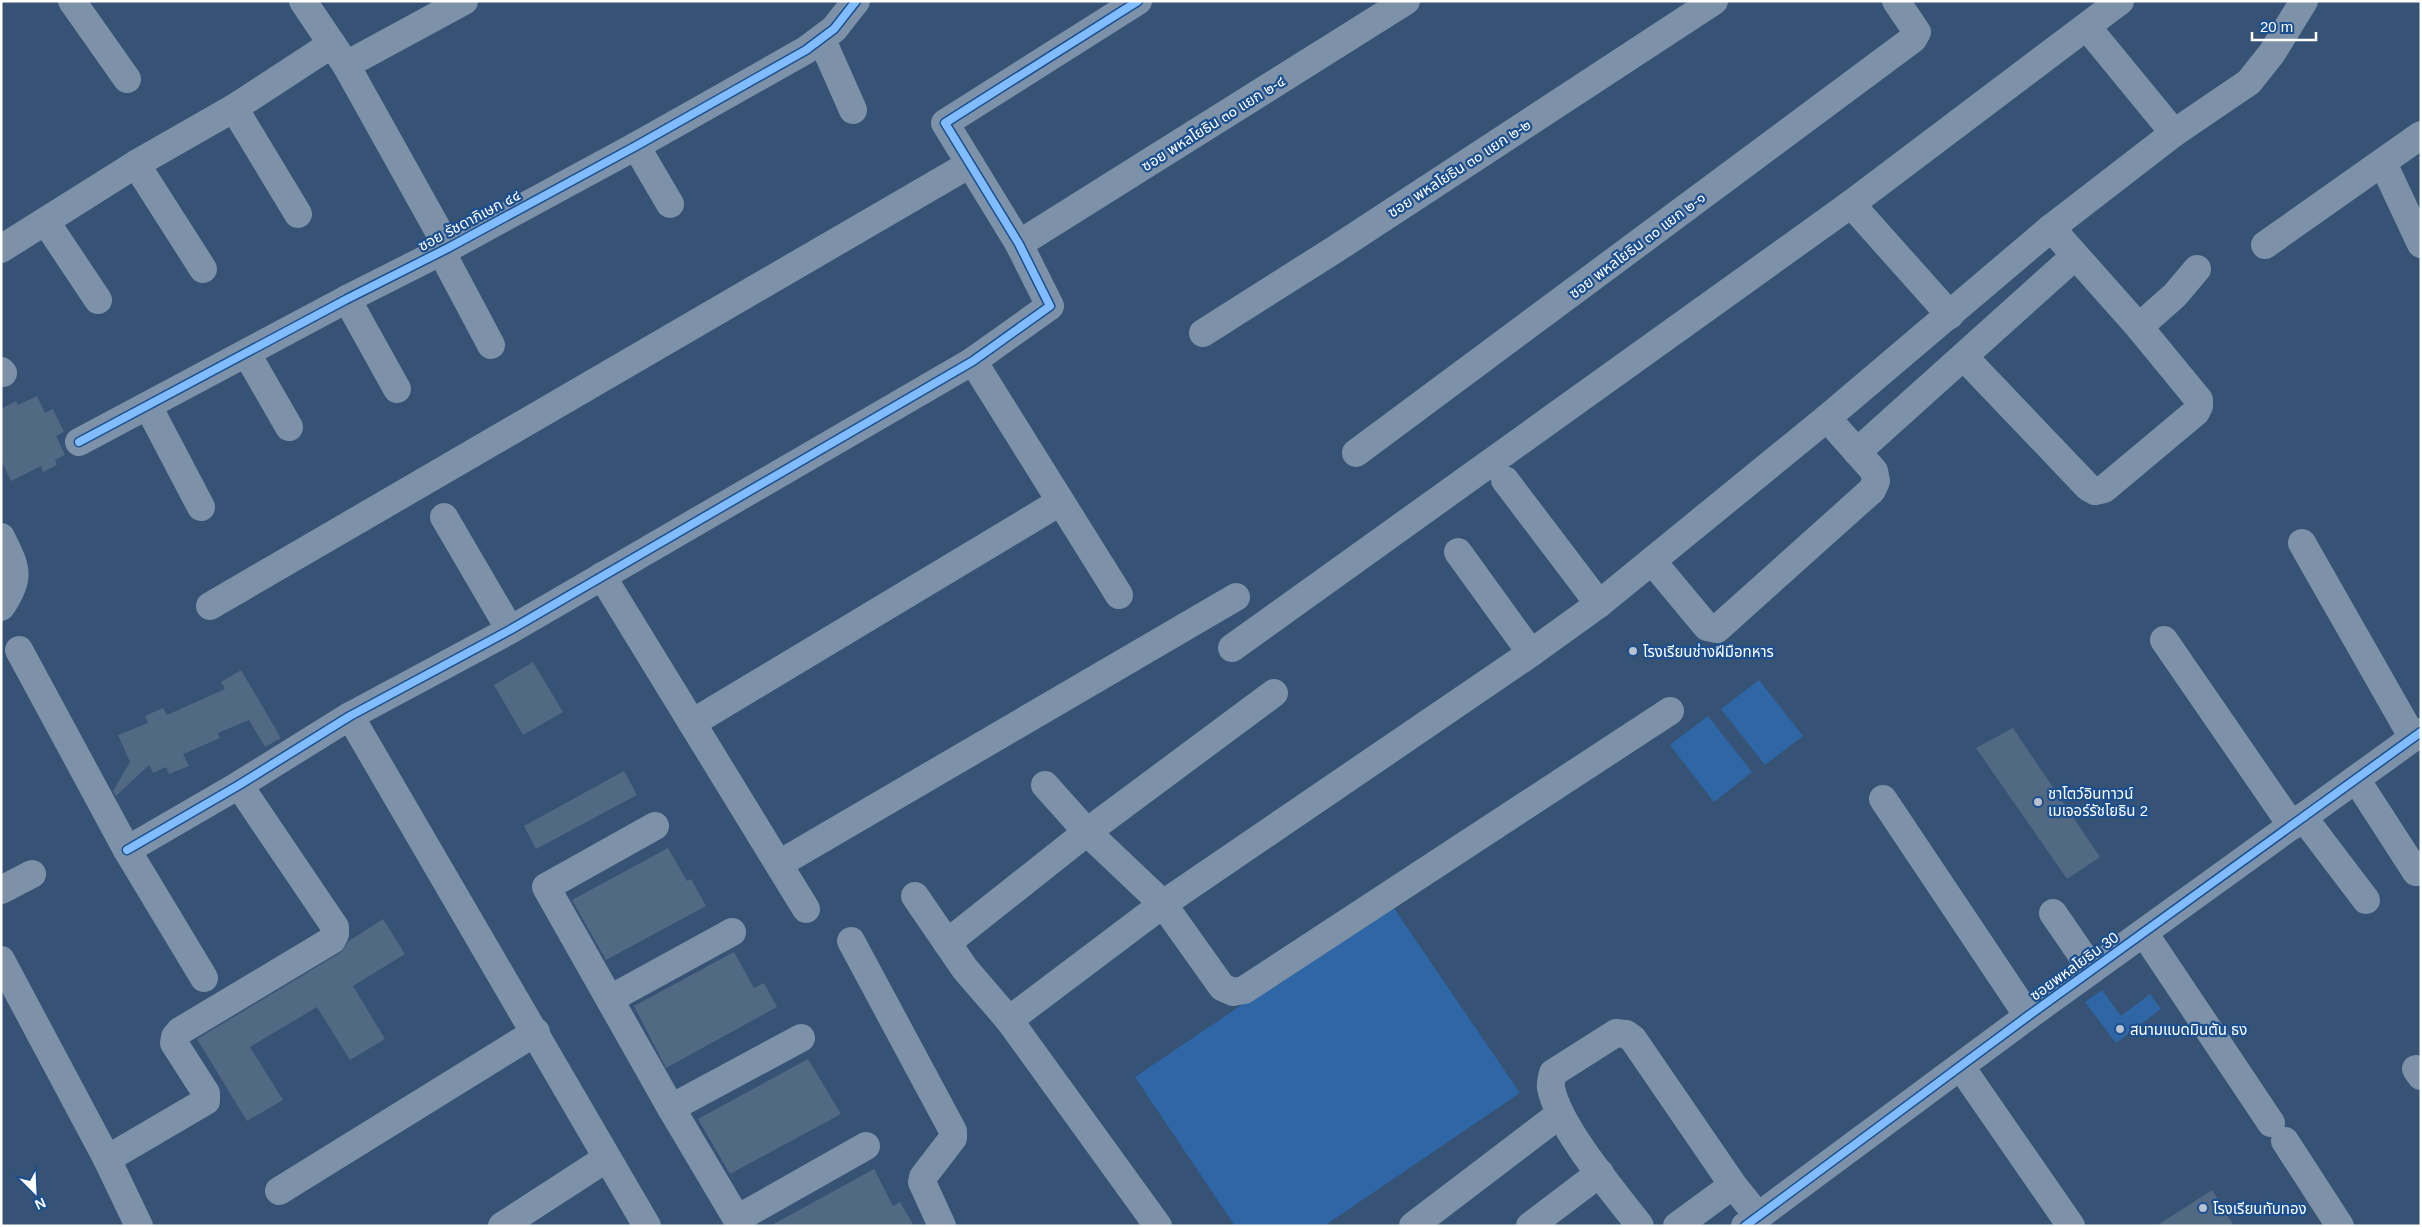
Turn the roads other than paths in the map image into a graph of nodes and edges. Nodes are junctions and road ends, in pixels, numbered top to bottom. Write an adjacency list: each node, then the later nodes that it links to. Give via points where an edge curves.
1 (72, 1): 14 (street)
2 (303, 1): 13 (street)
3 (464, 1): 13 (street)
4 (856, 1): 12 (street, ซอย รัชดาภิเษก ๔๔)
5 (1138, 1): 22 (street, via 945,123)
6 (1406, 1): 28 (street, ซอย พหลโยธิน ๓๐ แยก ๒-๔)
7 (1714, 1): 40 (street, ซอย พหลโยธิน ๓๐ แยก ๒-๒)
8 (1896, 1): 51 (street, ซอย พหลโยธิน ๓๐ แยก ๒-๑, via 1917,35)
9 (2120, 1): 11 (street)
10 (2304, 1): 17 (street, via 2272,52 2248,82)
11 (2087, 27): 17 (street); 24 (street)
12 (822, 40): 16 (street); 19 (street, ซอย รัชดาภิเษก ๔๔)
13 (339, 55): 15 (street); 32 (street)
14 (127, 79)
15 (234, 108): 21 (street); 25 (street)
16 (853, 110)
17 (2174, 133): 27 (street)
18 (2421, 136): 20 (street)
19 (636, 146): 23 (street); 32 (street, ซอย รัชดาภิเษก ๔๔)
20 (2383, 163): 29 (street); 30 (street)
21 (136, 164): 26 (street); 34 (street)
22 (970, 164): 28 (street); 64 (street)
23 (670, 204)
24 (1851, 204): 38 (street); 68 (street)
25 (298, 214)
26 (46, 222): 31 (street); 37 (street)
27 (2051, 228): 33 (street); 38 (street)
28 (1019, 244): 44 (street, via 1050,306)
29 (2421, 244)
30 (2265, 245)
31 (1, 250)
32 (445, 250): 36 (street, ซอย รัชดาภิเษก ๔๔); 41 (street)
33 (2075, 256): 39 (street); 43 (street)
34 (203, 269)
35 (2196, 270): 39 (street, via 2175,295)
36 (347, 299): 42 (street, ซอย รัชดาภิเษก ๔๔); 45 (street)
37 (98, 300)
38 (1950, 315): 47 (street)
39 (2139, 327): 43 (street, via 2199,400 2199,406 2196,412 2104,489 2095,491)
40 (1203, 333)
41 (492, 345)
42 (247, 354): 46 (street, ซอย รัชดาภิเษก ๔๔); 48 (street)
43 (1964, 357): 50 (street)
44 (973, 361): 53 (street); 60 (street)
45 (397, 389)
46 (148, 406): 49 (street, ซอย รัชดาภิเษก ๔๔); 54 (street)
47 (1827, 418): 50 (street); 59 (street)
48 (289, 427)
49 (79, 442)
50 (1857, 452): 59 (street, via 1874,471 1876,481 1872,490 1718,629 1707,627)
51 (1356, 453)
52 (1505, 480): 63 (street)
53 (1060, 502): 61 (street); 74 (street)
54 (201, 507)
55 (444, 517): 66 (street)
56 (1, 537): 65 (street, via 16,568 15,579)
57 (2302, 543): 75 (street)
58 (1458, 552): 70 (street)
59 (1652, 561): 63 (street)
60 (602, 576): 66 (street); 74 (street)
61 (1119, 595)
62 (1236, 597): 84 (street)
63 (1598, 604): 70 (street)
64 (210, 606)
65 (1, 607)
66 (510, 630): 73 (street)
67 (2164, 640): 80 (street)
68 (1232, 648)
69 (20, 650): 83 (street)
70 (1531, 653): 90 (street)
71 (1274, 694): 82 (street)
72 (1670, 712): 90 (street, via 1244,990 1233,992 1222,987)
73 (350, 716): 78 (street); 103 (street)
74 (692, 723): 84 (street)
75 (2417, 735): 76 (street, ซอยพหลโยธิน 30)
76 (2356, 779): 80 (street, ซอยพหลโยธิน 30); 85 (street)
77 (1045, 785): 82 (street)
78 (240, 786): 83 (street); 110 (street, via 335,926 335,934 332,940 175,1036 174,1043 206,1093 206,1101)
79 (1883, 799): 101 (street)
80 (2297, 821): 89 (street); 94 (street, ซอยพหลโยธิน 30)
81 (655, 826): 100 (street, via 546,887)
82 (1088, 832): 90 (street); 96 (street)
83 (127, 850): 99 (street)
84 (779, 864): 91 (street)
85 (2416, 872)
86 (32, 874): 87 (street)
87 (1, 890)
88 (915, 896): 96 (street)
89 (2366, 900)
90 (1163, 904): 102 (street)
91 (806, 909)
92 (2054, 913): 98 (street)
93 (732, 932): 100 (street)
94 (2144, 933): 98 (street, ซอยพหลโยธิน 30); 126 (street)
95 (850, 941): 119 (street, via 953,1131 953,1138 922,1177)
96 (947, 943): 102 (street)
97 (1, 960): 110 (street)
98 (2092, 970): 101 (street, ซอยพหลโยธิน 30)
99 (204, 978)
100 (610, 999): 106 (street)
101 (2028, 1016): 105 (street, ซอยพหลโยธิน 30)
102 (1009, 1020): 120 (street)
103 (536, 1032): 109 (street); 113 (street)
104 (801, 1038): 106 (street)
105 (1961, 1066): 114 (street, ซอยพหลโยธิน 30); 125 (street)
106 (671, 1108): 115 (street)
107 (1560, 1114): 111 (street); 112 (street, via 1551,1086 1553,1073 1616,1033 1626,1034 1633,1039); 121 (street)
108 (866, 1146): 115 (street)
109 (607, 1158): 117 (street); 118 (street)
110 (107, 1159): 116 (street)
111 (1600, 1173): 122 (street); 123 (street)
112 (1733, 1185): 114 (street); 124 (street)
113 (279, 1191)
114 (1751, 1221)
115 (739, 1223)
116 (138, 1226)
117 (502, 1226)
118 (647, 1226)
119 (942, 1226)
120 (1158, 1226)
121 (1413, 1226)
122 (1530, 1226)
123 (1640, 1226)
124 (1677, 1226)
125 (2071, 1226)
126 (2340, 1226)

